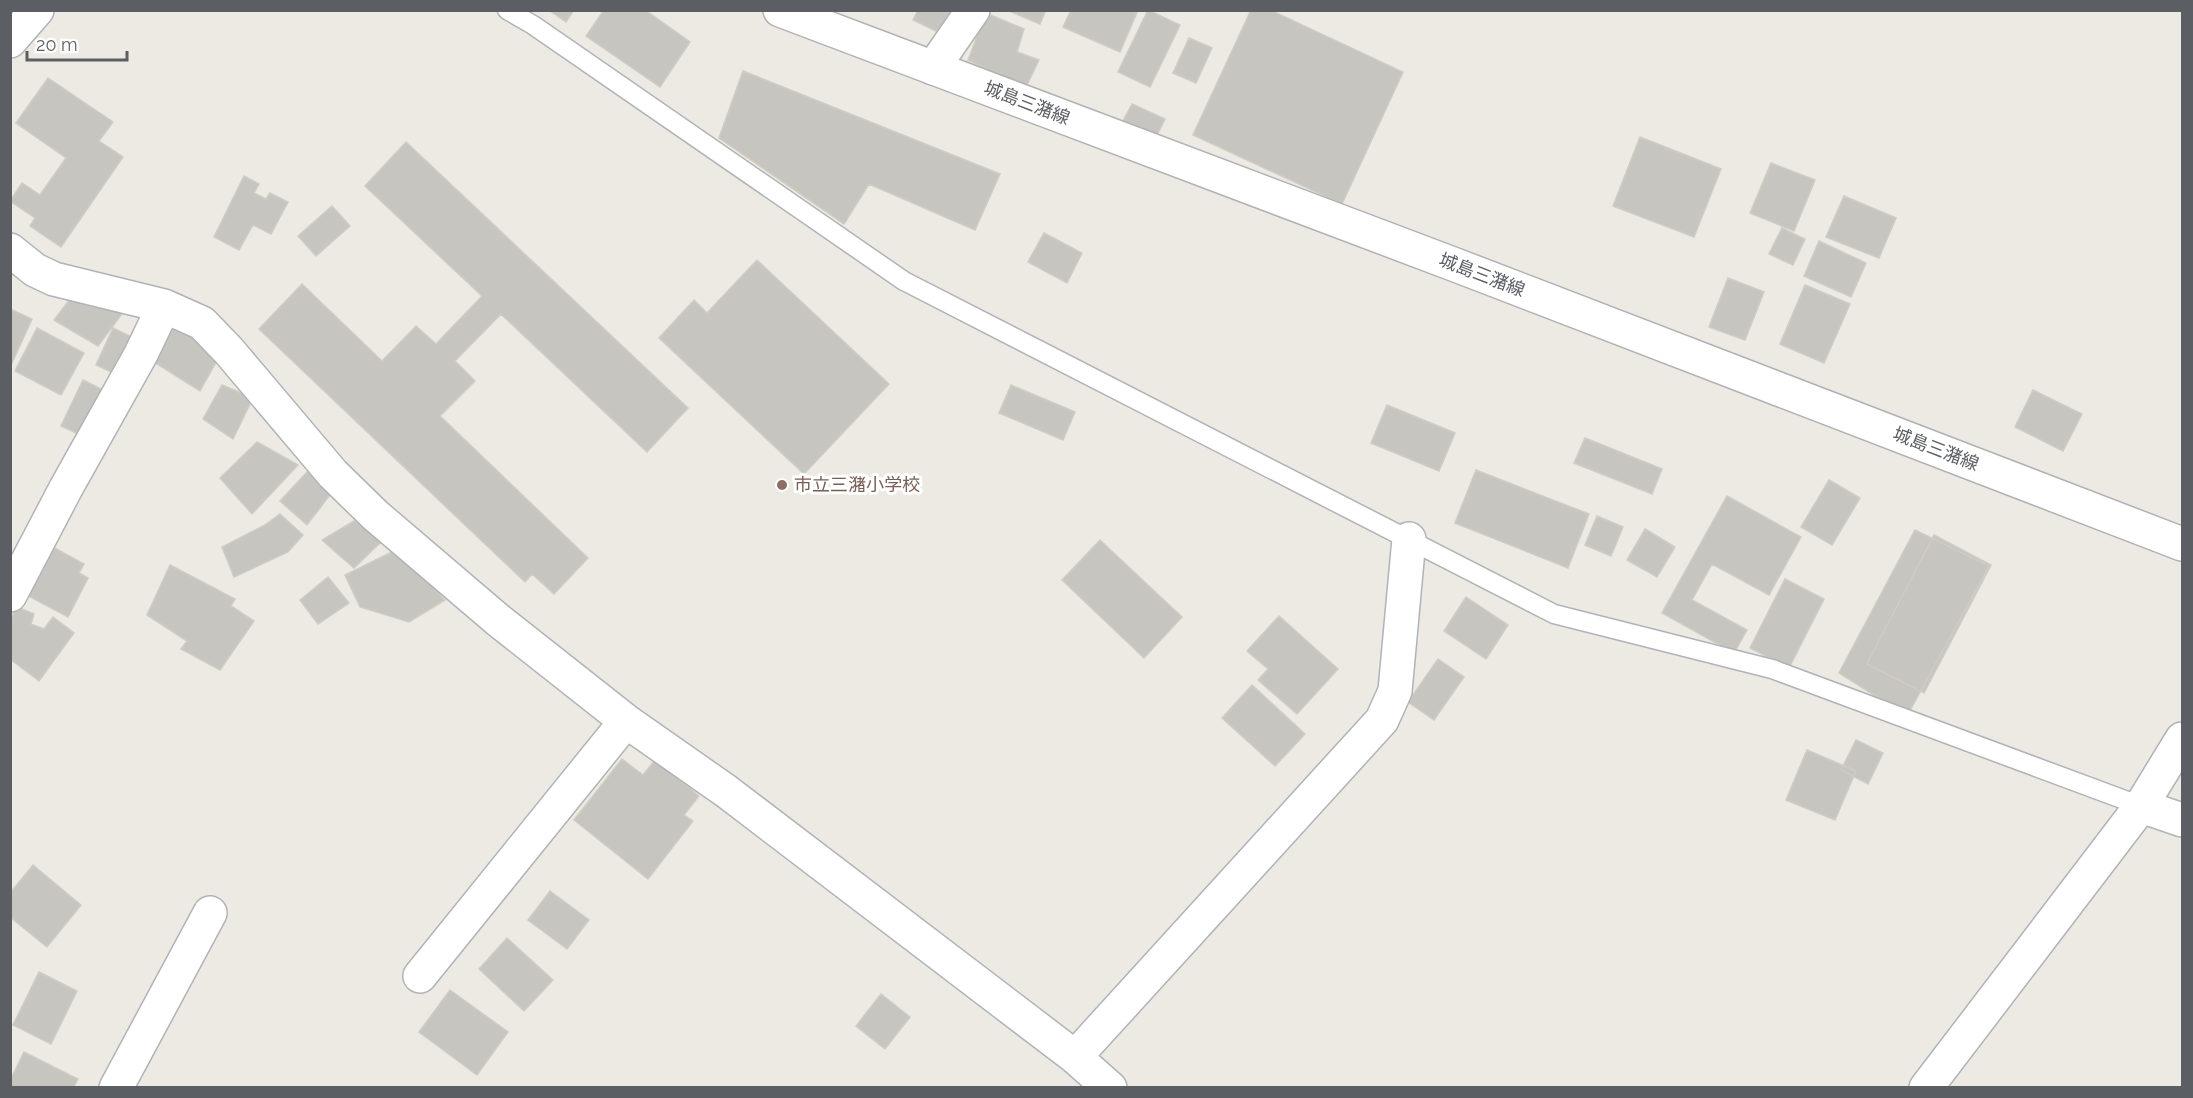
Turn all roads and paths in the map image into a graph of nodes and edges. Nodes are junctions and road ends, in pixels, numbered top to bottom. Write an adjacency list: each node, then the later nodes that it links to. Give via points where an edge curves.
1 (37, 10): 5 (street)
2 (507, 10): 9 (lane, via 904,281)
3 (780, 10): 6 (street, 城島三潴線)
4 (973, 10): 6 (street)
5 (10, 41)
6 (933, 68): 10 (street, 城島三潴線)
7 (10, 250): 8 (street, via 54,279)
8 (164, 306): 11 (street); 12 (street, via 202,323 333,474 375,515 498,620)
9 (1409, 539): 14 (lane, via 1554,614 1772,669); 18 (street, via 1395,691 1382,720)
10 (2182, 544)
11 (10, 595)
12 (627, 721): 17 (street); 18 (street, via 726,791)
13 (2182, 739): 14 (street)
14 (2141, 806): 15 (street); 21 (street)
15 (2182, 820)
16 (210, 914): 19 (street)
17 (420, 976)
18 (1075, 1057): 20 (street)
19 (116, 1088)
20 (1110, 1088)
21 (1926, 1088)

